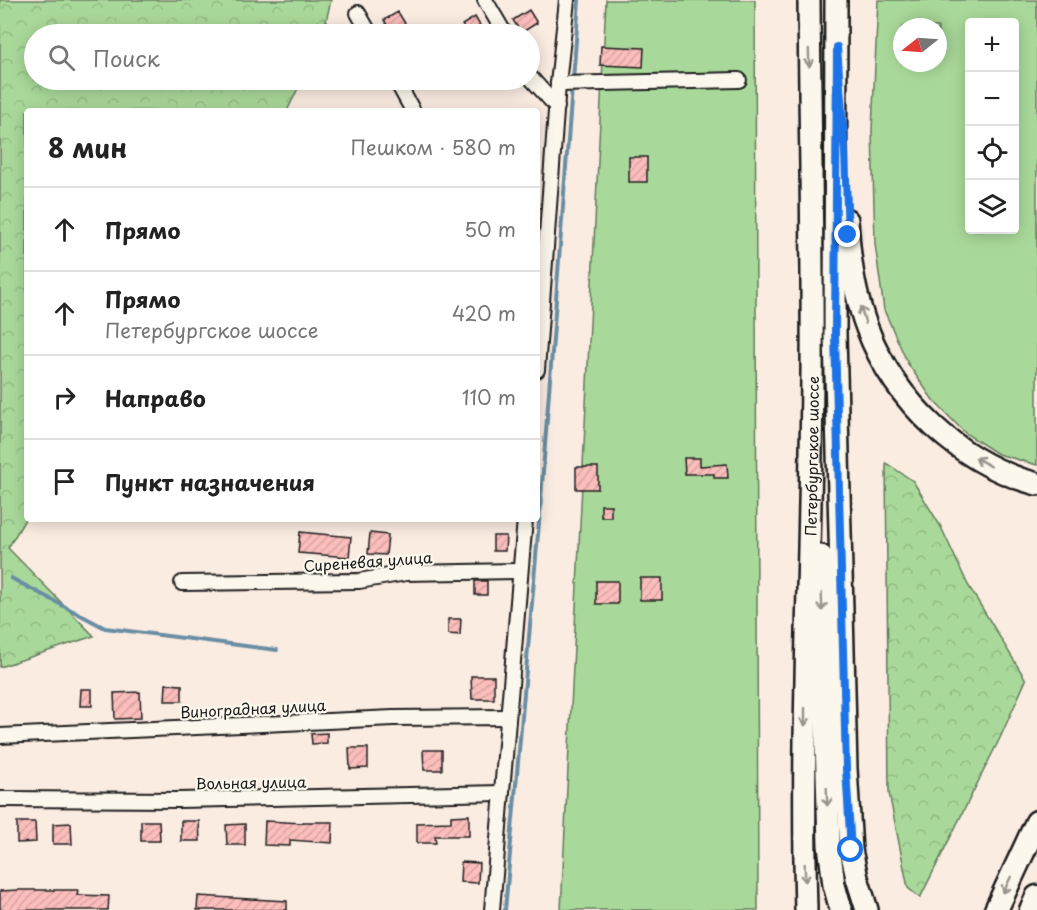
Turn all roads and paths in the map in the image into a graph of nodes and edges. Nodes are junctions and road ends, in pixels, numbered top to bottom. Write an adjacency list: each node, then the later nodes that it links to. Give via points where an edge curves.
1 (485, 0): 7 (street)
2 (567, 0): 10 (street)
3 (809, 0): 16 (main road, Петербургское шоссе, one-way to 16)
4 (836, 0): 8 (main road, Петербургское шоссе)
5 (358, 13): 6 (street)
6 (364, 24)
7 (499, 24)
8 (837, 47): 17 (main road, one-way to 8, via 995,469 946,438 905,396 874,346 852,271); 32 (main road, Петербургское шоссе, via 835,334 846,769 851,850)
9 (739, 80): 10 (street)
10 (568, 84): 13 (street)
11 (540, 88): 13 (street)
12 (401, 90): 14 (street)
13 (557, 107): 15 (street)
14 (411, 108)
15 (540, 308)
16 (812, 376): 30 (main road, Петербургское шоссе, one-way to 30, via 805,670); 31 (main road, one-way to 31, via 819,438 829,845)
17 (1037, 484)
18 (518, 522): 20 (street)
19 (525, 522): 20 (street)
20 (523, 540): 21 (street)
21 (520, 572): 22 (street, Сиреневая улица, via 406,573 359,581); 23 (street)
22 (182, 583)
23 (508, 717): 24 (street, Виноградная улица, via 393,718); 25 (street)
24 (0, 736)
25 (502, 793): 26 (street, Вольная улица); 29 (street)
26 (0, 800)
27 (1037, 822): 33 (highway, one-way to 33)
28 (1037, 897): 34 (highway)
29 (492, 910)
30 (806, 910)
31 (841, 910)
32 (867, 910)
33 (996, 910)
34 (1031, 910)

